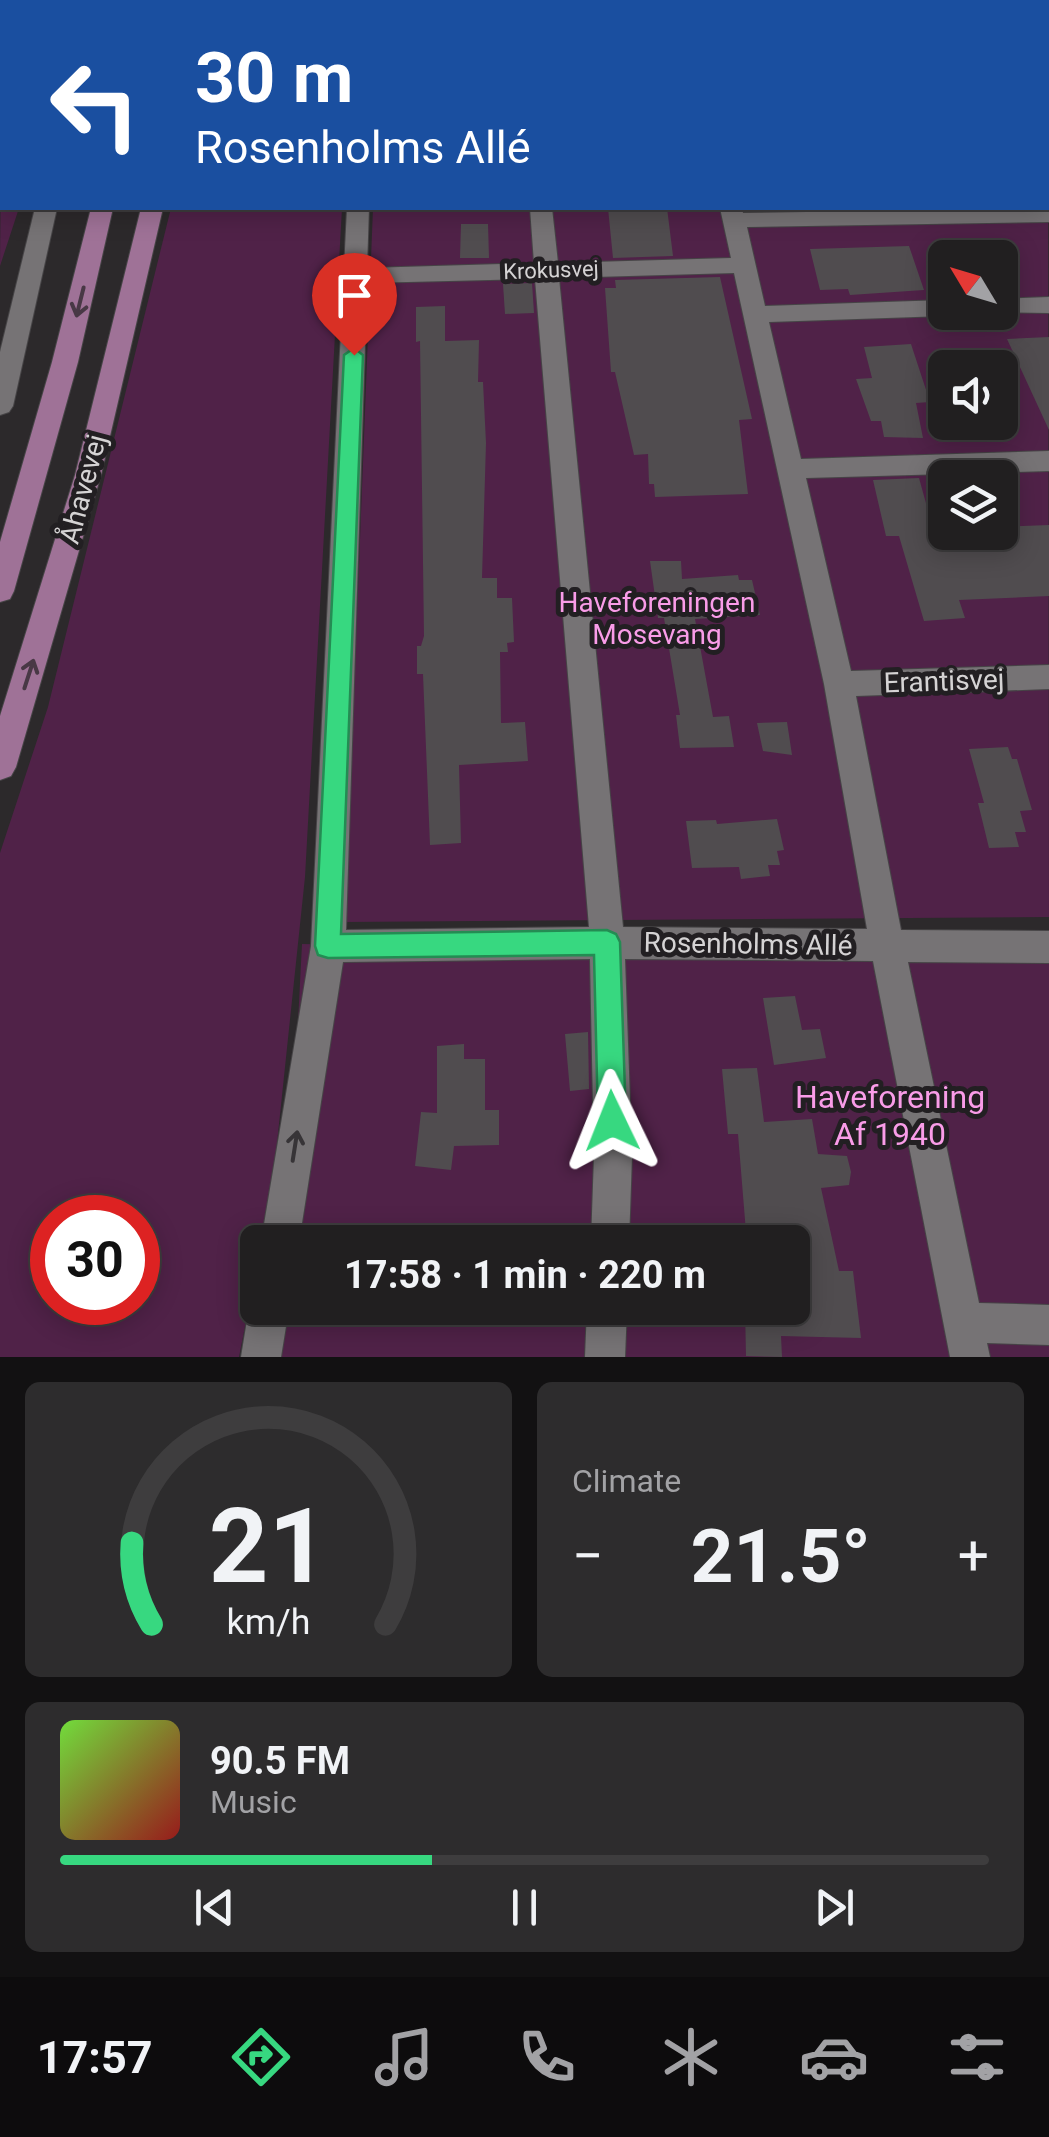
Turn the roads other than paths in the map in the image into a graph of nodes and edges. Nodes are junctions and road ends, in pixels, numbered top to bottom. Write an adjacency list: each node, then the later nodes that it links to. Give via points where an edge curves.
1 (46, 210): 17 (street)
2 (102, 210): 20 (main road, Åhavevej, one-way to 20)
3 (137, 210): 16 (main road)
4 (152, 210): 16 (main road, Åhavevej)
5 (358, 210): 11 (street)
6 (540, 210): 10 (street)
7 (733, 214): 8 (street); 9 (street)
8 (1049, 215)
9 (744, 265): 10 (street, Krokusvej); 15 (street)
10 (546, 270): 11 (street, Krokusvej); 24 (street)
11 (357, 276): 26 (street)
12 (1049, 305): 13 (street)
13 (1018, 306)
14 (928, 309): 15 (street)
15 (756, 314): 19 (street)
16 (115, 365): 23 (main road, Åhavevej, one-way to 16)
17 (0, 406)
18 (1049, 461): 19 (street)
19 (790, 469): 22 (street)
20 (0, 591)
21 (1049, 677): 22 (street, Erantisvej)
22 (839, 684): 25 (street)
23 (0, 766)
24 (607, 942): 25 (street, Rosenholms Allé); 26 (street, Rosenholms Allé); 29 (street)
25 (887, 945): 27 (street, Rosenholms Allé); 33 (street)
26 (328, 946): 28 (street, one-way to 26)
27 (1049, 947)
28 (283, 1225)
29 (611, 1225)
30 (266, 1325): 34 (street)
31 (606, 1325): 35 (street)
32 (1049, 1325): 33 (street)
33 (967, 1340)
34 (261, 1357)
35 (605, 1357)

